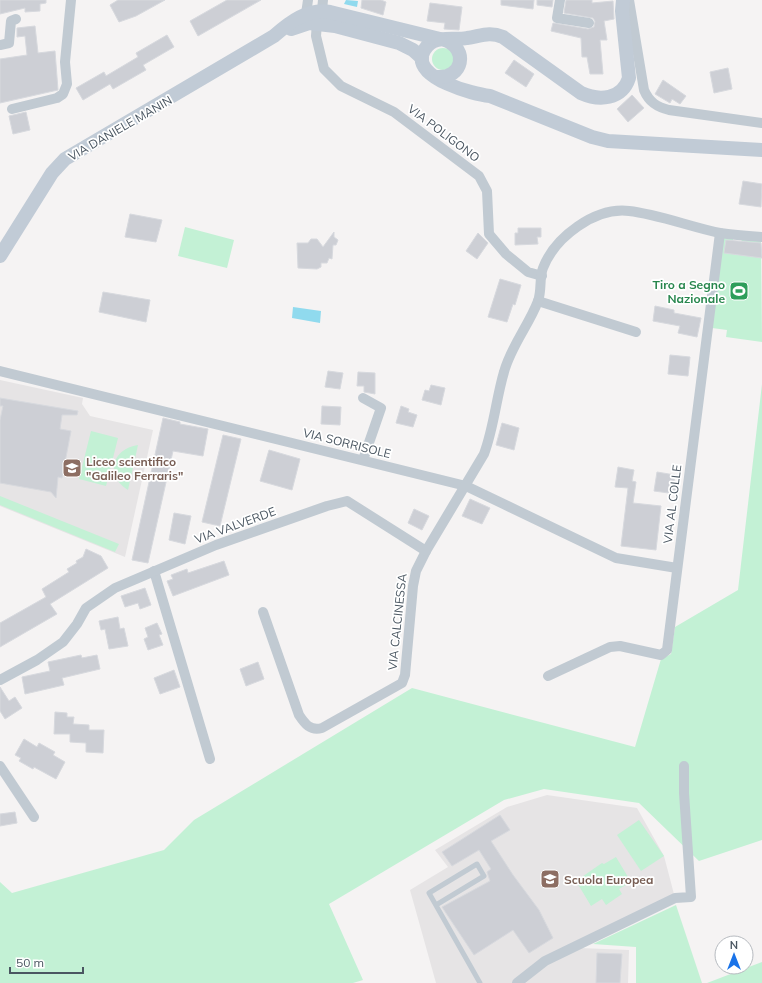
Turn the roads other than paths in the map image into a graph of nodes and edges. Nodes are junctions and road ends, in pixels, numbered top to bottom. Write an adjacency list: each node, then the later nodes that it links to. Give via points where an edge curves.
1 (71, 0): 15 (street, via 64,62 67,84 63,94 57,98)
2 (560, 0): 7 (street, via 557,18)
3 (624, 0): 9 (main road, via 622,11 629,78 624,88 613,96 598,98 581,93)
4 (630, 0): 16 (street, via 644,90 652,103 669,110)
5 (315, 9): 8 (main road, VIA DANIELE MANIN); 11 (main road, VIA DANIELE MANIN, via 335,26 399,43 409,47); 20 (main road, VIA DANIELE MANIN, via 304,24 274,36 65,159 52,173); 21 (street, VIA POLIGONO, via 316,36 324,69 341,86 394,112 479,176 487,191 488,234 506,254 528,272)
6 (16, 19): 10 (street, via 11,21 9,43)
7 (589, 23)
8 (442, 40): 9 (main road, via 487,33 503,36); 11 (main road, via 429,44); 12 (main road, via 456,46)
9 (508, 42): 12 (main road, via 480,39 468,46)
10 (0, 45)
11 (422, 58): 13 (main road, via 426,70)
12 (460, 59): 13 (main road, via 458,67 449,76); 14 (main road, via 464,77)
13 (437, 77): 14 (main road, via 461,89)
14 (490, 96): 17 (main road, via 608,141)
15 (12, 109)
16 (762, 122)
17 (762, 150)
18 (720, 233): 19 (street); 21 (street, via 628,211 609,212 594,217 570,232 545,264); 29 (street, VIA AL COLLE)
19 (762, 237)
20 (0, 256)
21 (542, 276): 22 (street)
22 (538, 301): 23 (street); 27 (street, via 504,371 490,438)
23 (636, 332)
24 (0, 371): 26 (street, VIA SORRISOLE)
25 (363, 398): 26 (street, via 381,408)
26 (363, 460): 27 (street, VIA SORRISOLE)
27 (466, 486): 28 (street); 29 (street, VIA SORRISOLE, via 616,558)
28 (426, 552): 30 (street, VIA VALVERDE, via 347,501 216,545); 31 (street, VIA CALCINESSA, via 416,571 412,586 405,675 402,682 322,728 309,728 299,715)
29 (677, 568): 32 (street, VIA AL COLLE, via 667,650 661,655 620,646 610,647)
30 (154, 571): 33 (street, VIA VALVERDE, via 99,598 86,608 63,642); 34 (street)
31 (263, 612)
32 (548, 676)
33 (0, 680)
34 (210, 759)
35 (0, 766): 37 (street)
36 (684, 766): 40 (street, via 691,897 675,898 546,961)
37 (34, 817)
38 (436, 904): 38 (lane, via 429,893 477,864 484,876); 39 (lane)
39 (480, 983)
40 (516, 983)

